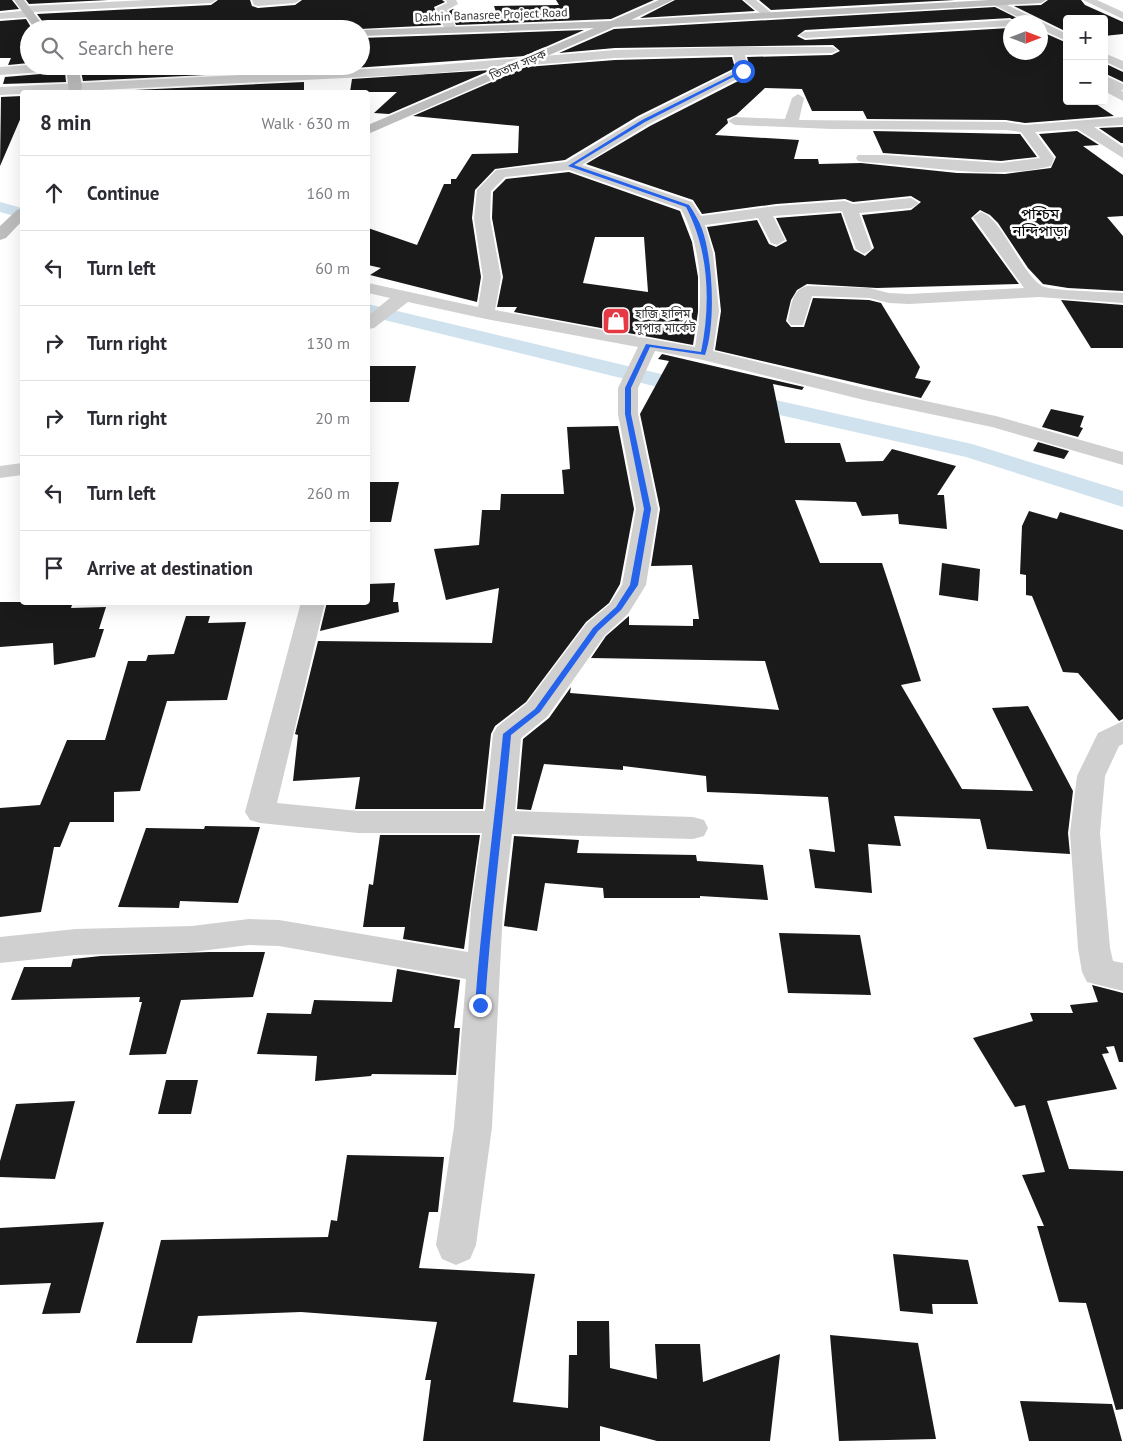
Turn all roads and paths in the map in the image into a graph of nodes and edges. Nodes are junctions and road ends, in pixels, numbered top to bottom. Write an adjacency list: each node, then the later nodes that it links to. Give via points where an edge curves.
1 (211, 0): 9 (street)
2 (257, 0): 3 (street, via 258,3)
3 (295, 0)
4 (451, 0): 21 (street, via 454,4 441,8)
5 (668, 0): 19 (street, তিতাস সড়ক)
6 (749, 0): 15 (street)
7 (1041, 0): 11 (street, Dakhin Banasree Project Road)
8 (1088, 0): 16 (street)
9 (171, 1): 12 (street)
10 (971, 2): 11 (street, Dakhin Banasree Project Road); 15 (street, Dakhin Banasree Project Road)
11 (998, 3): 13 (street)
12 (25, 8): 14 (street); 17 (street)
13 (1021, 15)
14 (0, 16)
15 (770, 16): 19 (street, Dakhin Banasree Project Road)
16 (1123, 16)
17 (34, 20)
18 (1003, 23): 23 (street)
19 (611, 24): 21 (street, Dakhin Banasree Project Road); 26 (street, তিতাস সড়ক)
20 (1048, 28): 24 (street)
21 (451, 30): 22 (street, Dakhin Banasree Project Road)
22 (370, 33)
23 (788, 36)
24 (1063, 36)
25 (739, 44): 26 (street); 27 (street); 29 (street); 51 (street, via 743,71 644,121)
26 (558, 48): 29 (street, তিতাস সড়ক)
27 (832, 50)
28 (1108, 58): 30 (street)
29 (523, 62): 33 (street); 47 (street, তিতাস সড়ক)
30 (1123, 66)
31 (20, 70): 32 (street)
32 (0, 71)
33 (370, 73)
34 (73, 75): 37 (street)
35 (334, 75): 37 (street)
36 (1108, 81): 40 (street)
37 (75, 89): 39 (street)
38 (20, 90): 41 (street)
39 (38, 90)
40 (1122, 90)
41 (0, 91)
42 (798, 98): 45 (street)
43 (735, 121): 45 (street)
44 (1123, 121): 46 (street)
45 (791, 123): 48 (street, via 1006,126)
46 (1080, 125): 48 (street); 49 (street)
47 (370, 129)
48 (1025, 129): 50 (street, via 1047,158 1046,163 1012,168 973,167 906,159)
49 (1123, 154)
50 (863, 158)
51 (570, 166): 56 (street, via 686,203); 63 (street, via 501,173 484,190 482,218 492,276)
52 (911, 203): 53 (street)
53 (850, 209): 54 (street, via 845,206); 58 (street)
54 (761, 213): 56 (street); 57 (street, via 772,226)
55 (980, 217): 60 (street, via 1024,279)
56 (696, 221): 67 (street, via 705,253 710,311)
57 (777, 240)
58 (864, 249)
59 (370, 289): 61 (street)
60 (1039, 292): 62 (street); 64 (street, via 909,299 869,293 807,291 802,297)
61 (403, 297): 63 (street); 65 (street)
62 (1123, 298)
63 (486, 314): 66 (street)
64 (797, 321)
65 (370, 322)
66 (648, 345): 67 (street); 73 (street, via 628,388 628,414 647,509 634,585 618,609 596,629 538,710 507,734)
67 (703, 354): 68 (street, via 864,394 996,422)
68 (1123, 459)
69 (20, 469): 70 (street)
70 (0, 472)
71 (312, 605): 73 (street, via 260,812 358,822)
72 (1123, 731): 77 (street, via 1108,740 1091,776 1085,833 1094,948 1099,972)
73 (499, 822): 74 (street); 76 (street)
74 (693, 828)
75 (0, 950): 76 (street, via 76,942 279,933)
76 (482, 968): 78 (street, via 473,1127)
77 (1123, 977)
78 (456, 1245)

